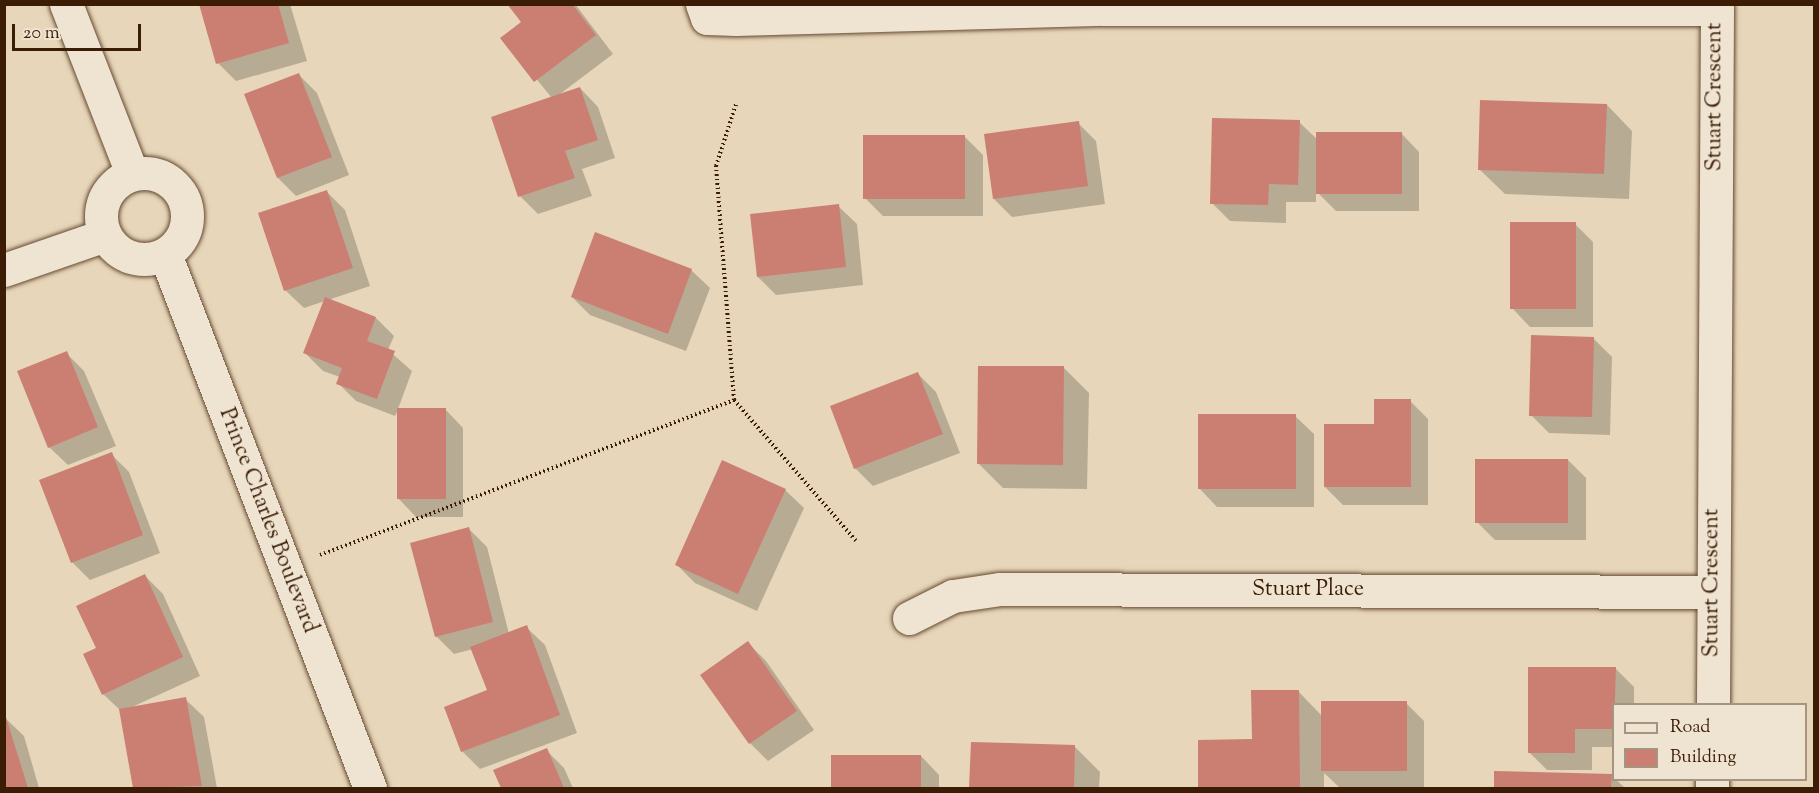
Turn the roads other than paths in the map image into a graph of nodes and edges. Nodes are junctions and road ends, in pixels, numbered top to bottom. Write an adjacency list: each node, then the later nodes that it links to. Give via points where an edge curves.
1 (66, 4): 3 (street)
2 (702, 4): 7 (street, Stuart Crescent, via 707,18 736,19 1104,9 1717,9)
3 (132, 173): 4 (street, via 109,189 102,202 100,216); 5 (street, via 161,176 182,195 187,223 182,237)
4 (105, 235): 5 (street, via 120,252 133,258 147,260); 6 (street)
5 (165, 254): 10 (street, Prince Charles Boulevard)
6 (4, 270)
7 (1713, 592): 8 (street, Stuart Place, via 1000,589 953,597); 9 (street, Stuart Crescent)
8 (909, 618)
9 (1713, 703)
10 (367, 788)

